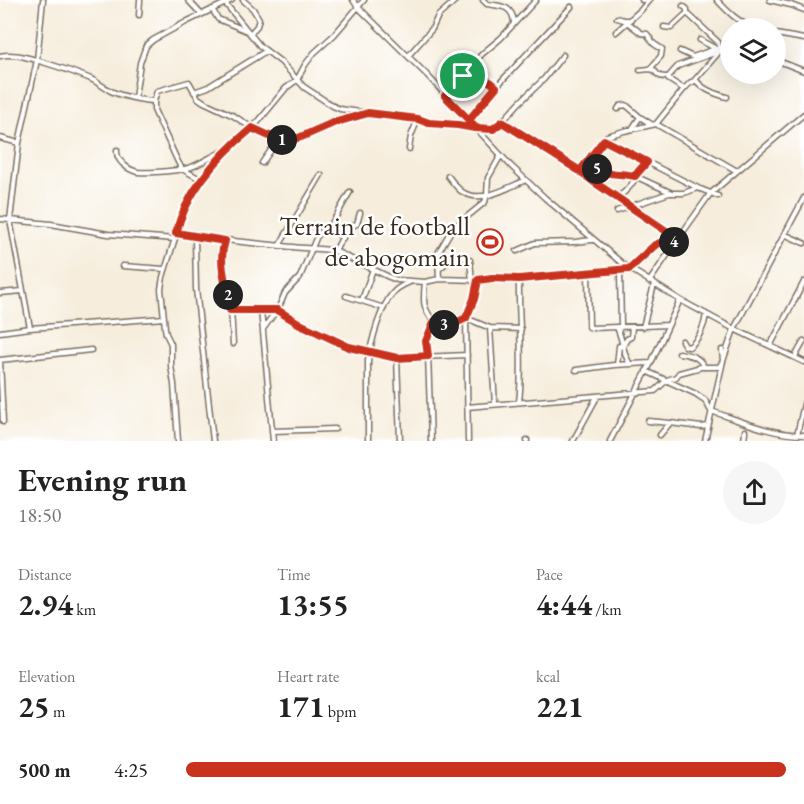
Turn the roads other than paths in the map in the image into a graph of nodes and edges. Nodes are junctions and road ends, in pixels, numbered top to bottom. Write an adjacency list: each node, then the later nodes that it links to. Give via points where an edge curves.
1 (43, 0): 41 (street)
2 (140, 0): 22 (street)
3 (188, 0): 21 (street)
4 (232, 0): 14 (street)
5 (243, 0): 30 (street, via 259,19)
6 (353, 0): 16 (street)
7 (364, 0): 16 (street)
8 (456, 0): 40 (street, via 438,16)
9 (483, 0): 27 (street, via 509,10)
10 (536, 0): 27 (street)
11 (645, 0): 26 (street, via 641,10)
12 (717, 0): 25 (street)
13 (770, 0): 19 (street)
14 (225, 3): 18 (street); 23 (street)
15 (683, 6): 20 (street)
16 (358, 7): 40 (street); 49 (street, via 314,53)
17 (571, 7): 50 (street)
18 (212, 9): 21 (street); 28 (street, via 219,19)
19 (804, 10)
20 (687, 13): 29 (street, via 670,28); 35 (street, via 718,42)
21 (201, 14): 54 (street, via 146,46)
22 (139, 15)
23 (234, 16): 28 (street); 30 (street)
24 (617, 18): 26 (street)
25 (735, 18)
26 (628, 21): 31 (street); 43 (street, via 662,49)
27 (514, 24): 46 (street)
28 (234, 26): 30 (street)
29 (664, 27)
30 (249, 32): 36 (street)
31 (616, 32)
32 (786, 36): 33 (street)
33 (804, 39)
34 (700, 40): 35 (street)
35 (718, 50): 37 (street, via 693,57); 47 (street, via 678,66); 48 (street)
36 (267, 51): 49 (street, via 291,72); 52 (street)
37 (680, 51)
38 (563, 55): 63 (street)
39 (0, 56): 41 (street)
40 (408, 56): 53 (street)
41 (37, 60): 54 (street, via 67,69 112,92); 71 (street)
42 (786, 64): 45 (street)
43 (650, 69): 44 (street); 47 (street)
44 (640, 70)
45 (804, 71)
46 (463, 76): 50 (street, via 486,79); 53 (street)
47 (668, 77): 51 (street)
48 (696, 79): 51 (street); 55 (street, via 704,89)
49 (295, 81): 58 (street, via 333,106); 65 (street)
50 (496, 87): 62 (street)
51 (684, 89): 64 (street)
52 (194, 92): 56 (street, via 189,82 157,91); 65 (street, via 204,102)
53 (445, 96): 62 (street)
54 (135, 97): 56 (street)
55 (727, 97)
56 (154, 101): 79 (street, via 154,110)
57 (618, 109): 60 (street, via 626,105)
58 (368, 113): 61 (street); 69 (street, via 291,140)
59 (804, 114): 81 (street)
60 (639, 117): 64 (street); 67 (street)
61 (418, 119): 66 (street); 72 (street)
62 (469, 120): 66 (street)
63 (502, 122): 66 (street, via 493,129); 80 (street)
64 (653, 125): 67 (street); 81 (street)
65 (252, 128): 69 (street); 74 (street)
66 (475, 128): 75 (street)
67 (632, 129): 70 (street)
68 (0, 138): 71 (street)
69 (278, 140): 78 (street)
70 (604, 140): 76 (street); 77 (street)
71 (19, 143): 99 (street)
72 (409, 149)
73 (117, 150): 79 (street, via 119,160 134,170)
74 (228, 150): 79 (street); 85 (street)
75 (501, 155): 86 (street); 91 (street, via 488,178)
76 (588, 161): 80 (street); 84 (street, via 603,172)
77 (647, 162): 84 (street); 87 (street)
78 (262, 163)
79 (182, 169): 85 (street)
80 (580, 171): 93 (street)
81 (737, 171): 90 (street)
82 (321, 175): 110 (street)
83 (448, 176): 91 (street, via 463,192 474,197)
84 (635, 176): 89 (street); 93 (street, via 634,183)
85 (202, 180): 101 (street)
86 (526, 180): 91 (street); 106 (street)
87 (698, 188): 89 (street); 90 (street)
88 (350, 192): 100 (street)
89 (672, 193): 95 (street)
90 (710, 194): 92 (street); 107 (street)
91 (487, 195): 117 (street, via 481,207 453,229 438,253)
92 (718, 196)
93 (618, 197): 95 (street)
94 (804, 198): 102 (street)
95 (630, 206): 96 (street); 107 (street)
96 (617, 211)
97 (360, 213): 104 (street, via 357,224 348,227)
98 (0, 219): 99 (street)
99 (10, 220): 105 (street); 131 (street)
100 (327, 230): 104 (street); 111 (street, via 317,236)
101 (176, 233): 103 (street); 105 (street)
102 (784, 234): 109 (street); 152 (street)
103 (195, 237): 108 (street); 195 (street, via 196,289)
104 (343, 238): 112 (street)
105 (175, 239): 115 (street)
106 (593, 240): 113 (street, via 535,243); 118 (street)
107 (677, 240): 118 (street, via 655,245); 129 (street)
108 (225, 241): 110 (street); 137 (street, via 222,262)
109 (804, 243)
110 (279, 246): 111 (street)
111 (312, 248): 112 (street); 139 (street, via 300,277 285,293)
112 (335, 251): 116 (street)
113 (517, 251)
114 (123, 266): 115 (street)
115 (164, 269): 141 (street)
116 (373, 269): 123 (street); 134 (street)
117 (439, 269): 121 (street); 124 (street, via 448,261 468,258)
118 (629, 269): 119 (street); 129 (street)
119 (620, 271): 120 (street); 145 (street)
120 (588, 273): 122 (street); 145 (street, via 589,327)
121 (439, 279): 124 (street); 127 (street)
122 (519, 279): 125 (street); 151 (street)
123 (397, 280): 126 (street); 130 (street)
124 (472, 280): 125 (street)
125 (478, 280): 142 (street)
126 (411, 281): 127 (street); 130 (street)
127 (425, 282): 143 (street, via 423,304)
128 (804, 282): 158 (street)
129 (651, 284): 135 (street); 147 (street)
130 (396, 290): 136 (street)
131 (23, 291): 132 (street); 148 (street)
132 (0, 293)
133 (346, 296): 134 (street)
134 (362, 300): 136 (street)
135 (680, 300): 140 (street); 144 (street)
136 (384, 308): 161 (street)
137 (230, 310): 138 (street); 156 (street)
138 (261, 310): 139 (street); 150 (street)
139 (277, 310): 150 (street); 161 (street, via 349,347)
140 (706, 314): 152 (street); 154 (street, via 694,344 689,347)
141 (164, 318): 148 (street); 194 (street, via 171,344)
142 (466, 318): 143 (street, via 452,325); 149 (street); 163 (street)
143 (434, 322): 164 (street, via 426,341)
144 (668, 325): 147 (street); 170 (street)
145 (621, 327): 146 (street); 157 (street, via 618,330)
146 (632, 327): 147 (street); 157 (street, via 631,337)
147 (643, 327)
148 (30, 328): 153 (street)
149 (490, 328): 151 (street); 180 (street)
150 (263, 329): 189 (street)
151 (520, 329): 179 (street)
152 (734, 329): 158 (street); 168 (street)
153 (0, 332)
154 (682, 341)
155 (804, 341): 165 (street)
156 (233, 344)
157 (623, 346): 171 (street); 172 (street)
158 (770, 346): 165 (street)
159 (91, 350): 167 (street)
160 (722, 350): 168 (street)
161 (369, 352): 166 (street); 197 (street)
162 (679, 353): 173 (street, via 696,357)
163 (467, 355): 164 (street); 182 (street)
164 (428, 356): 166 (street); 199 (street)
165 (795, 357): 169 (street)
166 (397, 358): 198 (street)
167 (0, 360): 185 (street)
168 (723, 362): 173 (street, via 719,367); 183 (street)
169 (804, 362)
170 (651, 363): 172 (street); 175 (street)
171 (617, 364): 172 (street); 174 (street)
172 (630, 364)
173 (704, 367): 176 (street)
174 (576, 370)
175 (646, 371): 176 (street); 177 (street)
176 (667, 380): 177 (street, via 655,391); 183 (street, via 705,400)
177 (636, 392): 178 (street); 202 (street)
178 (597, 396): 179 (street); 201 (street)
179 (519, 402): 180 (street)
180 (495, 404): 182 (street)
181 (804, 404): 192 (street)
182 (467, 407): 200 (street)
183 (711, 411): 187 (street); 192 (street, via 764,429)
184 (648, 421): 186 (street)
185 (3, 422)
186 (670, 423): 187 (street); 191 (street)
187 (708, 426): 203 (street)
188 (334, 429): 189 (street)
189 (272, 431): 196 (street)
190 (745, 431): 204 (street)
191 (660, 435)
192 (797, 435): 193 (street)
193 (804, 435)
194 (178, 441)
195 (213, 441)
196 (273, 441)
197 (368, 441)
198 (400, 441)
199 (431, 441)
200 (468, 441)
201 (573, 441)
202 (610, 441)
203 (705, 441)
204 (744, 441)

